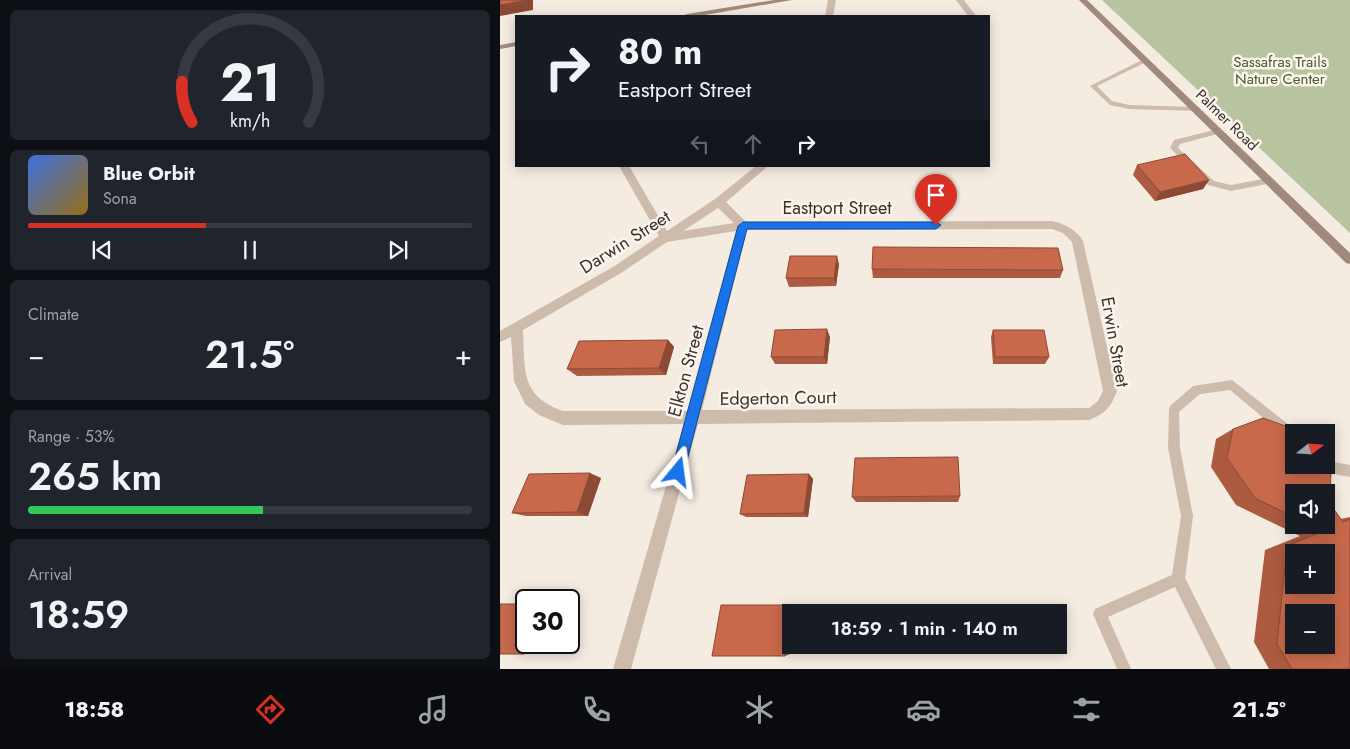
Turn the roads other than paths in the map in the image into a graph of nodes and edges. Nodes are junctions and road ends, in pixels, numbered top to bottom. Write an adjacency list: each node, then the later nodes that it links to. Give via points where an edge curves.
1 (788, 0): 5 (street)
2 (832, 0): 6 (street)
3 (960, 0): 7 (street)
4 (1084, 0): 10 (street, Palmer Road)
5 (693, 15)
6 (830, 15)
7 (971, 15)
8 (515, 44): 9 (street)
9 (500, 46)
10 (1146, 60): 11 (street, Palmer Road); 11 (lane, via 1093,86 1110,103 1129,107)
11 (1196, 109): 12 (street, Palmer Road)
12 (1218, 131): 15 (street, Palmer Road); 15 (lane, via 1177,142 1174,148 1211,183 1231,188)
13 (625, 167): 19 (street)
14 (761, 167): 16 (street, Darwin Street)
15 (1269, 181): 20 (street, Palmer Road)
16 (719, 202): 17 (street); 19 (street, Darwin Street)
17 (743, 226): 18 (street, Eastport Street, via 1052,225); 19 (street, Eastport Street); 24 (street, Elkton Street)
18 (1067, 231): 23 (street, Erwin Street, via 1077,241 1110,391 1106,403 1089,414)
19 (666, 238): 21 (street, Darwin Street)
20 (1350, 260)
21 (517, 327): 22 (street, Darwin Street); 24 (street, Edgerton Court, via 521,386 526,398 539,408 563,418)
22 (500, 337)
23 (1018, 414): 24 (street, Edgerton Court)
24 (693, 418): 29 (street, Elkton Street)
25 (1285, 429): 28 (lane, via 1232,385 1197,390 1174,410 1174,448 1187,516)
26 (1335, 468): 27 (lane)
27 (1350, 471)
28 (1178, 579): 30 (lane, via 1100,614); 31 (lane)
29 (622, 669)
30 (1124, 669)
31 (1224, 669)

